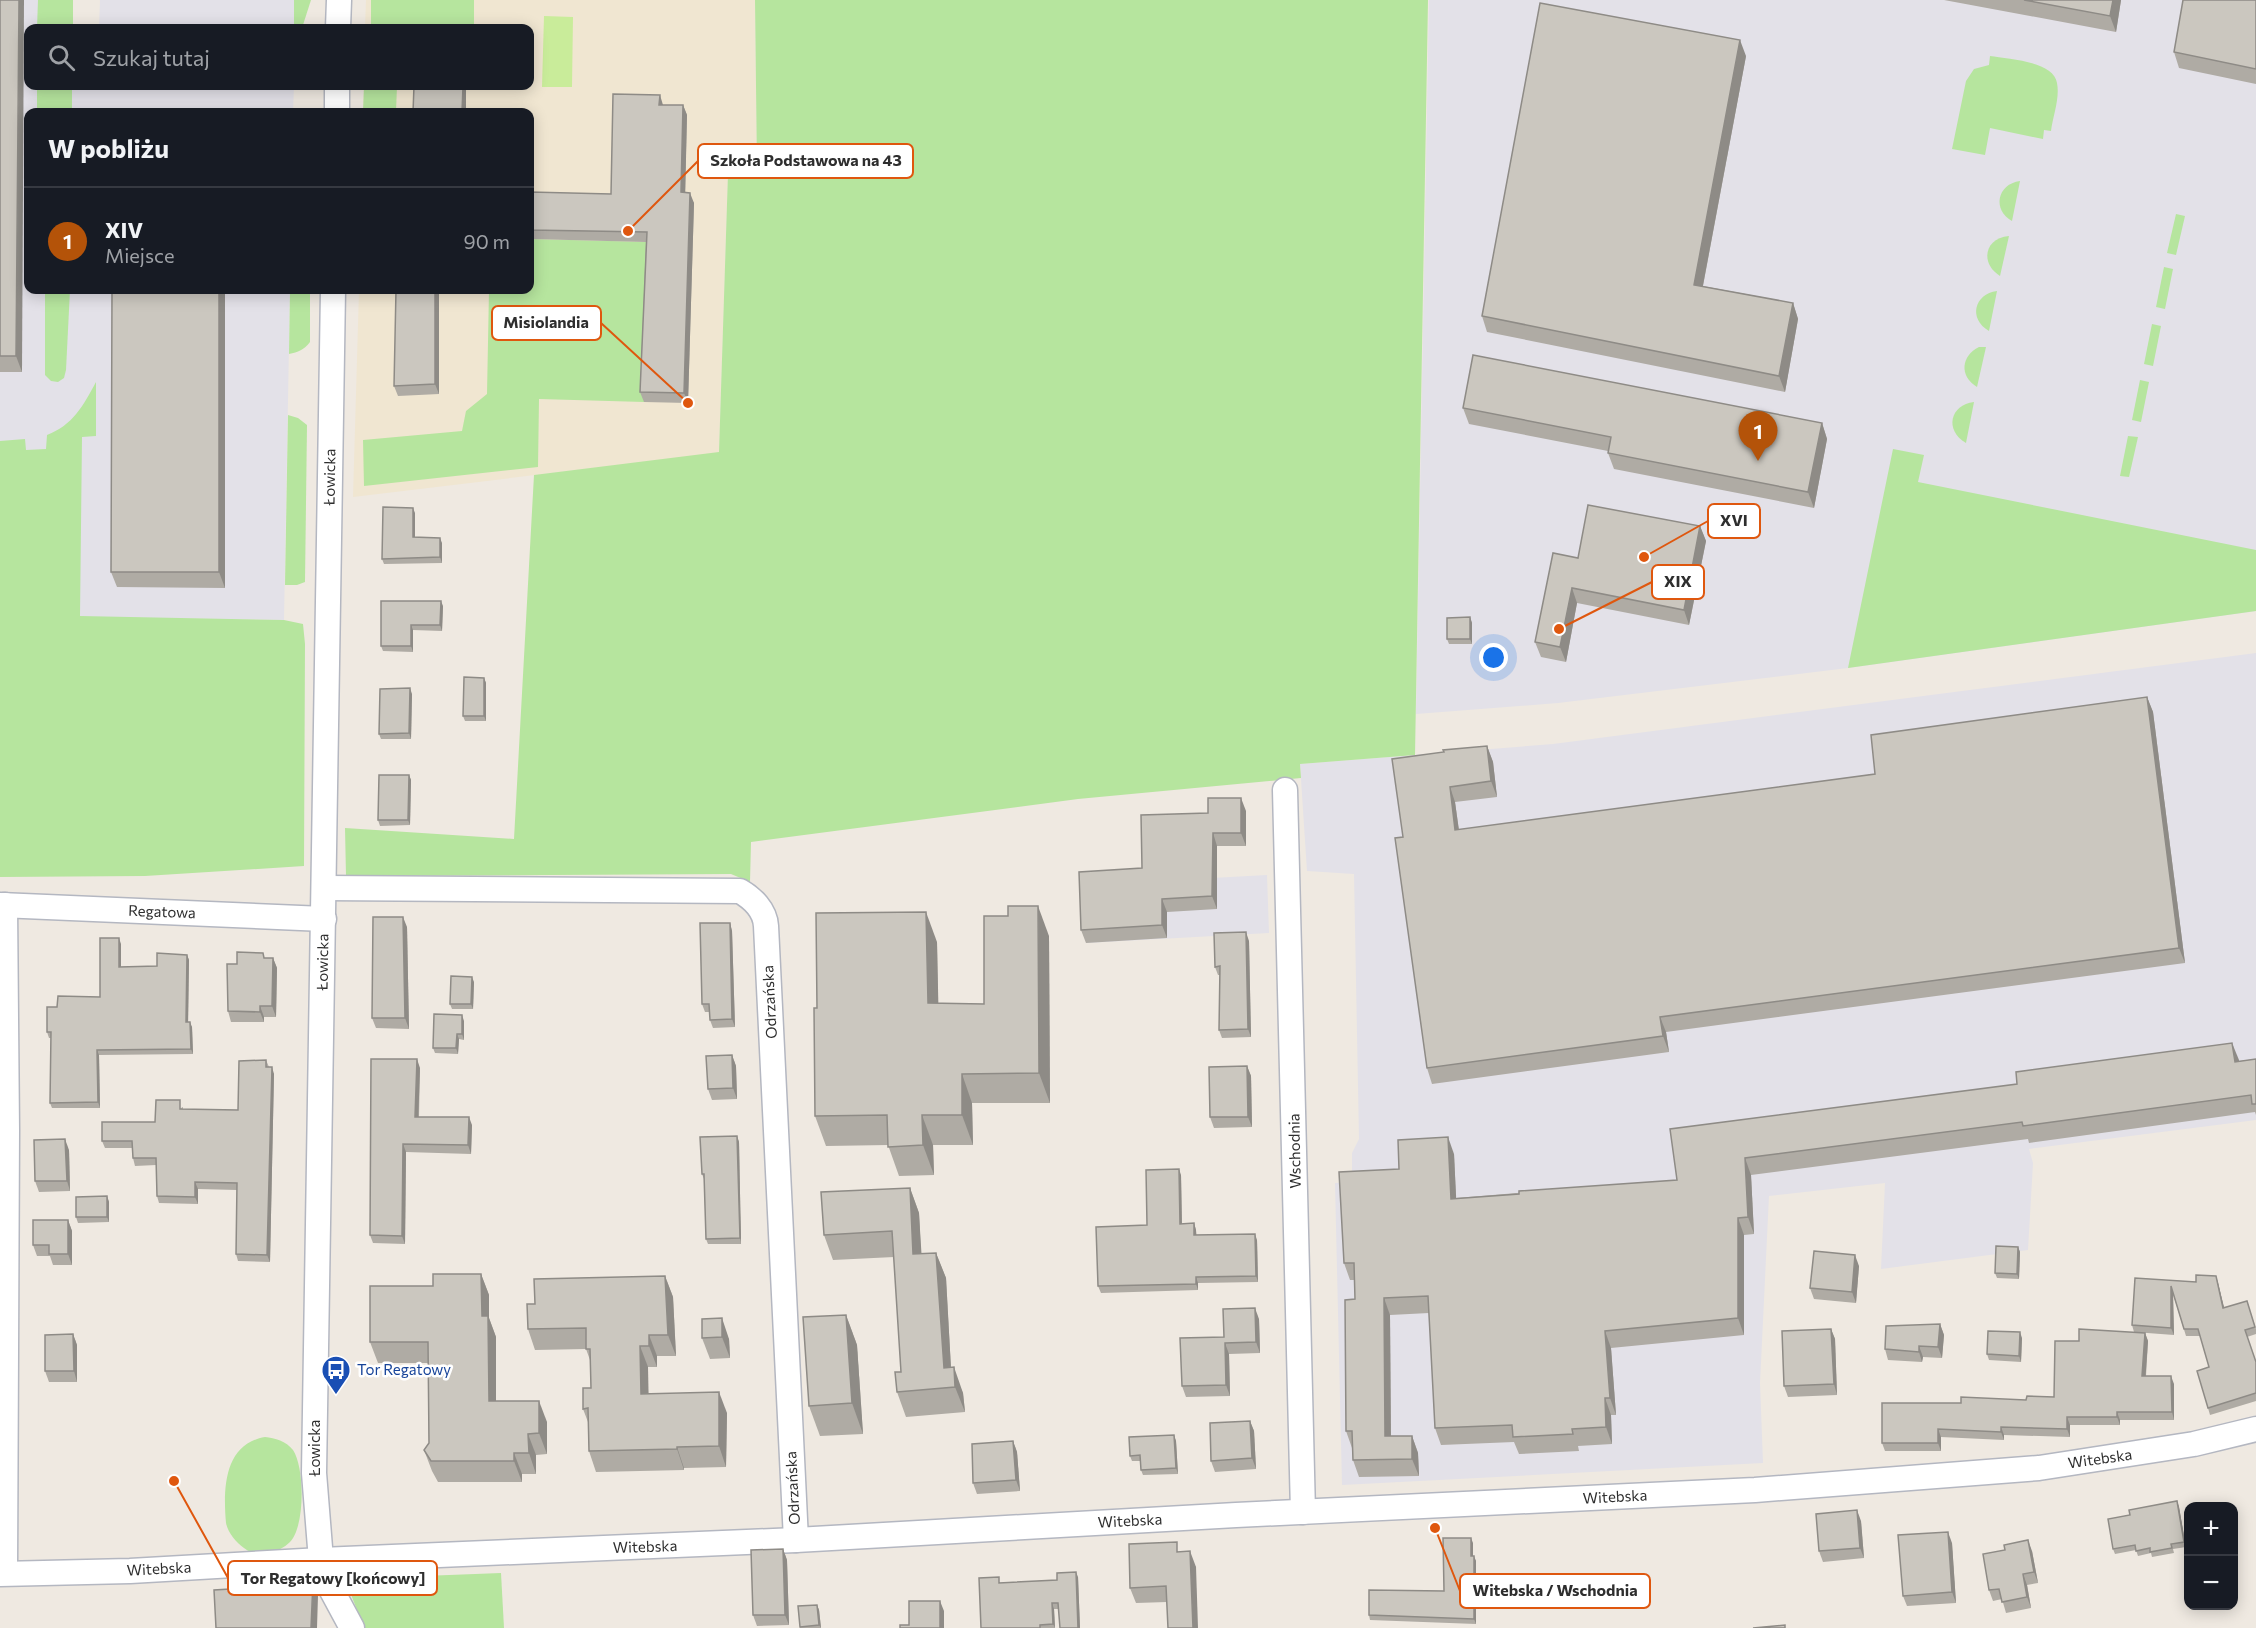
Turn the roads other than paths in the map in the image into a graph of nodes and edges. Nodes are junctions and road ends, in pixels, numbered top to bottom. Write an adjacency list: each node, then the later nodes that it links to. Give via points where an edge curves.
1 (339, 0): 2 (street)
2 (338, 24)
3 (337, 90): 4 (street)
4 (337, 108)
5 (333, 294): 7 (street, Łowicka)
6 (1285, 790): 11 (street, Wschodnia)
7 (324, 888): 9 (street, Łowicka); 12 (street, Odrzańska, via 740,891 762,912 766,920)
8 (2, 905): 9 (street, Regatowa); 14 (street, via 7,1130)
9 (324, 919): 13 (street, Łowicka, via 314,1473)
10 (2256, 1429): 11 (street, Witebska, via 2145,1453 1962,1475 1755,1490)
11 (1303, 1512): 12 (street, Witebska)
12 (795, 1540): 13 (street, Witebska)
13 (321, 1560): 14 (street, Witebska); 15 (street, Łowicka, via 324,1576)
14 (3, 1574)
15 (352, 1628)

